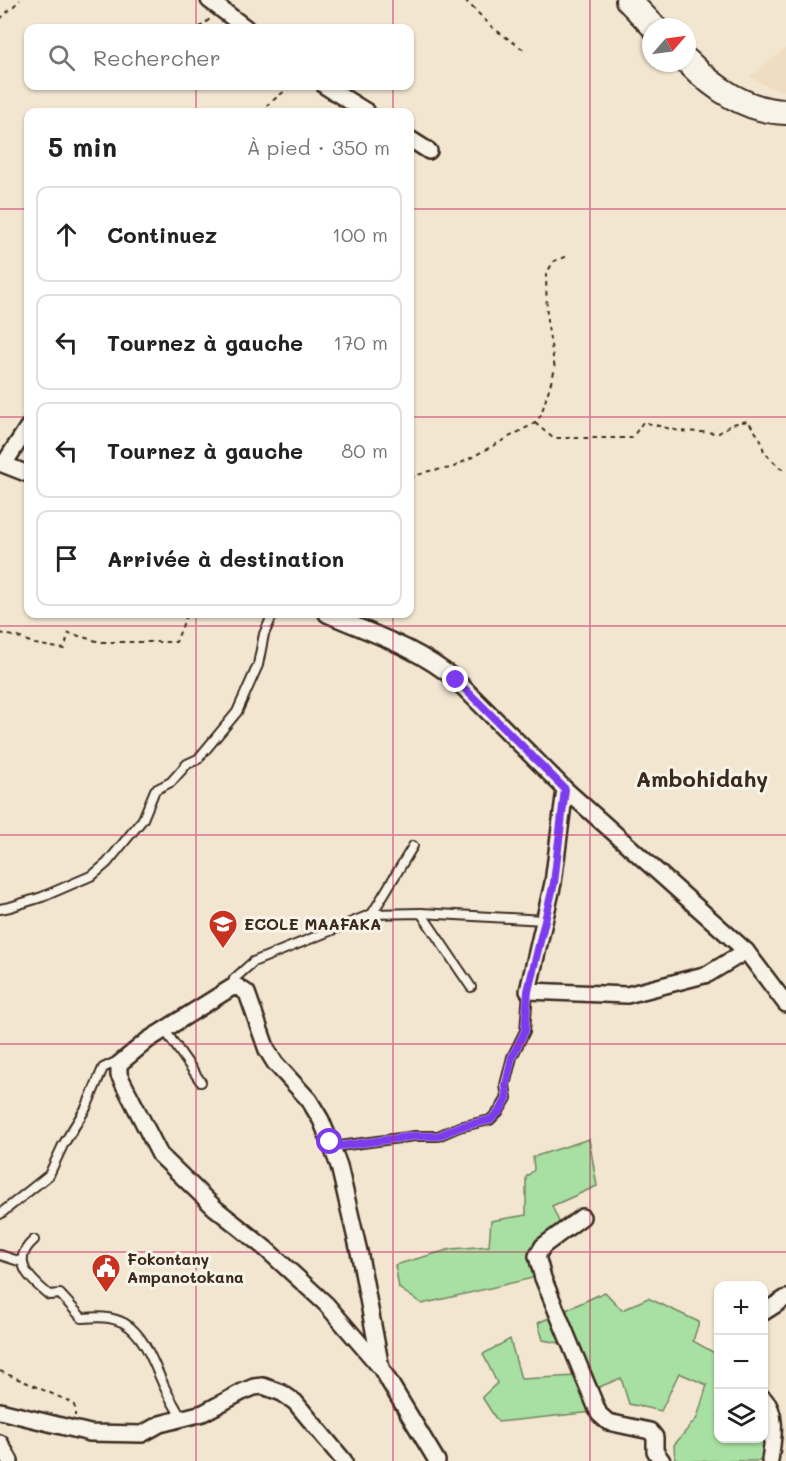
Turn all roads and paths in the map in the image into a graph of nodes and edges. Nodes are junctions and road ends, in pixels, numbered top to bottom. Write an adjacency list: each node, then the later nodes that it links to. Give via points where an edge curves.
1 (20, 0): 6 (path)
2 (209, 0): 7 (street)
3 (465, 0): 8 (path, via 493,28)
4 (628, 0): 5 (main road)
5 (645, 18)
6 (0, 19)
7 (241, 24)
8 (524, 50)
9 (696, 69): 14 (main road, via 733,98 773,112)
10 (286, 90): 12 (path)
11 (331, 90): 13 (street)
12 (266, 106)
13 (361, 108)
14 (786, 112)
15 (414, 142): 16 (street)
16 (429, 151)
17 (568, 256): 18 (path, via 554,261 546,274 547,321 555,369)
18 (535, 423): 21 (path, via 553,438 632,438 643,422 680,431 719,433 732,424 748,421 764,452); 23 (path, via 452,468)
19 (24, 433): 20 (street)
20 (2, 464): 22 (street)
21 (786, 470)
22 (24, 472)
23 (414, 477)
24 (185, 618): 27 (path, via 176,642 100,642 69,633 64,649)
25 (271, 618): 30 (lane, via 258,665 237,712 198,759 155,790 143,819 108,863 42,897)
26 (336, 618): 28 (street, via 438,665)
27 (0, 633)
28 (565, 789): 33 (street, via 554,883); 34 (street)
29 (413, 846): 32 (lane)
30 (0, 909)
31 (421, 913): 32 (lane); 33 (lane); 35 (lane)
32 (372, 914): 36 (lane, via 254,962 234,979)
33 (544, 920): 37 (street)
34 (746, 951): 37 (street, via 708,974 627,995); 38 (street)
35 (471, 987)
36 (231, 988): 39 (street); 42 (street, via 238,987 247,993 267,1050 309,1100)
37 (528, 991): 42 (lane, via 525,1031 512,1057 507,1098 490,1120 438,1136)
38 (786, 1004)
39 (164, 1029): 40 (street); 41 (lane)
40 (127, 1057): 43 (lane, via 103,1068 49,1175); 50 (street, via 119,1064 118,1075 160,1155 326,1304)
41 (201, 1082)
42 (332, 1147): 50 (street, via 360,1256)
43 (0, 1214)
44 (582, 1217): 60 (street, via 543,1246 537,1257 543,1278 598,1414 608,1422 650,1431)
45 (34, 1239): 47 (lane, via 26,1246)
46 (0, 1255): 47 (lane)
47 (22, 1262): 54 (lane, via 36,1284 49,1295 60,1294 82,1318 104,1317 124,1323 138,1336)
48 (786, 1298): 49 (street)
49 (768, 1309)
50 (381, 1368): 59 (street)
51 (0, 1371): 55 (path, via 73,1403)
52 (768, 1404): 61 (street, via 774,1427)
53 (0, 1411): 55 (street)
54 (182, 1419): 55 (street, via 160,1424 142,1434 90,1433); 58 (street, via 204,1413 254,1387 270,1388 295,1402)
55 (73, 1428)
56 (0, 1443): 57 (street)
57 (10, 1461)
58 (344, 1461)
59 (437, 1461)
60 (662, 1461)
61 (770, 1461)

